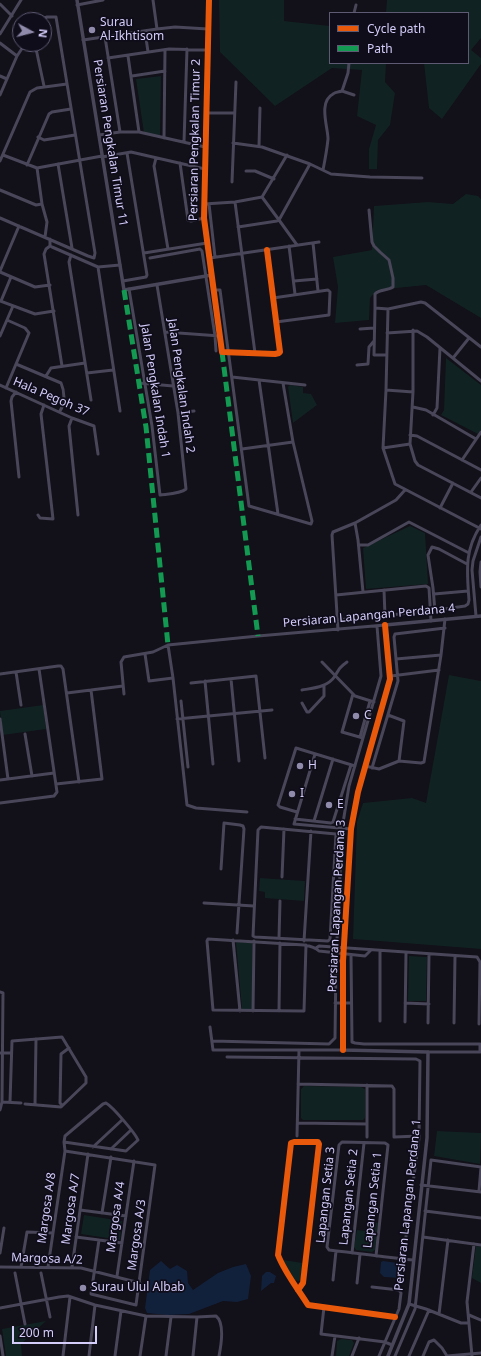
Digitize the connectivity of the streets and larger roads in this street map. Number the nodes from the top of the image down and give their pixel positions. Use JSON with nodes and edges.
{"nodes":[{"id":1,"x":21,"y":0,"type":"edge"},
{"id":2,"x":98,"y":0,"type":"edge"},
{"id":3,"x":103,"y":0,"type":"edge"},
{"id":4,"x":153,"y":0,"type":"edge"},
{"id":5,"x":209,"y":0,"type":"edge"},
{"id":6,"x":77,"y":2,"type":"edge"},
{"id":7,"x":0,"y":4,"type":"edge"},
{"id":8,"x":356,"y":5,"type":"dead end"},
{"id":9,"x":14,"y":12,"type":"edge"},
{"id":10,"x":354,"y":12,"type":"edge"},
{"id":11,"x":12,"y":16,"type":"joint"},
{"id":12,"x":52,"y":17,"type":"edge"},
{"id":13,"x":158,"y":29,"type":"junction"},
{"id":14,"x":208,"y":29,"type":"junction"},
{"id":15,"x":145,"y":31,"type":"junction"},
{"id":16,"x":0,"y":34,"type":"edge"},
{"id":17,"x":105,"y":37,"type":"junction"},
{"id":18,"x":83,"y":40,"type":"junction"},
{"id":19,"x":0,"y":43,"type":"edge"},
{"id":20,"x":187,"y":49,"type":"junction"},
{"id":21,"x":165,"y":50,"type":"junction"},
{"id":22,"x":207,"y":50,"type":"junction"},
{"id":23,"x":20,"y":52,"type":"edge"},
{"id":24,"x":37,"y":52,"type":"edge"},
{"id":25,"x":148,"y":52,"type":"junction"},
{"id":26,"x":18,"y":56,"type":"junction"},
{"id":27,"x":128,"y":56,"type":"junction"},
{"id":28,"x":108,"y":58,"type":"junction"},
{"id":29,"x":349,"y":64,"type":"edge"},
{"id":30,"x":165,"y":71,"type":"junction"},
{"id":31,"x":0,"y":76,"type":"edge"},
{"id":32,"x":132,"y":76,"type":"junction"},
{"id":33,"x":7,"y":79,"type":"junction"},
{"id":34,"x":236,"y":82,"type":"dead end"},
{"id":35,"x":67,"y":84,"type":"junction"},
{"id":36,"x":44,"y":86,"type":"junction"},
{"id":37,"x":342,"y":91,"type":"junction"},
{"id":38,"x":354,"y":95,"type":"dead end"},
{"id":39,"x":0,"y":96,"type":"edge"},
{"id":40,"x":260,"y":108,"type":"dead end"},
{"id":41,"x":71,"y":109,"type":"junction"},
{"id":42,"x":206,"y":112,"type":"junction"},
{"id":43,"x":234,"y":113,"type":"junction"},
{"id":44,"x":120,"y":132,"type":"junction"},
{"id":45,"x":139,"y":132,"type":"junction"},
{"id":46,"x":75,"y":135,"type":"junction"},
{"id":47,"x":98,"y":135,"type":"junction"},
{"id":48,"x":38,"y":137,"type":"junction"},
{"id":49,"x":164,"y":138,"type":"junction"},
{"id":50,"x":184,"y":142,"type":"junction"},
{"id":51,"x":233,"y":143,"type":"junction"},
{"id":52,"x":259,"y":146,"type":"junction"},
{"id":53,"x":205,"y":147,"type":"junction"},
{"id":54,"x":127,"y":153,"type":"junction"},
{"id":55,"x":3,"y":155,"type":"junction"},
{"id":56,"x":287,"y":155,"type":"junction"},
{"id":57,"x":102,"y":157,"type":"junction"},
{"id":58,"x":156,"y":158,"type":"junction"},
{"id":59,"x":79,"y":160,"type":"junction"},
{"id":60,"x":0,"y":161,"type":"edge"},
{"id":61,"x":180,"y":163,"type":"junction"},
{"id":62,"x":58,"y":164,"type":"junction"},
{"id":63,"x":310,"y":164,"type":"junction"},
{"id":64,"x":27,"y":165,"type":"junction"},
{"id":65,"x":37,"y":168,"type":"junction"},
{"id":66,"x":205,"y":169,"type":"junction"},
{"id":67,"x":246,"y":170,"type":"dead end"},
{"id":68,"x":322,"y":170,"type":"junction"},
{"id":69,"x":422,"y":178,"type":"dead end"},
{"id":70,"x":274,"y":179,"type":"junction"},
{"id":71,"x":232,"y":182,"type":"dead end"},
{"id":72,"x":0,"y":190,"type":"edge"},
{"id":73,"x":262,"y":197,"type":"junction"},
{"id":74,"x":235,"y":202,"type":"junction"},
{"id":75,"x":42,"y":204,"type":"junction"},
{"id":76,"x":204,"y":204,"type":"junction"},
{"id":77,"x":209,"y":204,"type":"junction"},
{"id":78,"x":369,"y":210,"type":"dead end"},
{"id":79,"x":0,"y":218,"type":"edge"},
{"id":80,"x":204,"y":218,"type":"junction"},
{"id":81,"x":279,"y":220,"type":"junction"},
{"id":82,"x":19,"y":226,"type":"junction"},
{"id":83,"x":238,"y":227,"type":"junction"},
{"id":84,"x":45,"y":237,"type":"junction"},
{"id":85,"x":50,"y":240,"type":"junction"},
{"id":86,"x":319,"y":242,"type":"dead end"},
{"id":87,"x":207,"y":243,"type":"junction"},
{"id":88,"x":313,"y":243,"type":"junction"},
{"id":89,"x":298,"y":245,"type":"junction"},
{"id":90,"x":50,"y":246,"type":"junction"},
{"id":91,"x":289,"y":246,"type":"junction"},
{"id":92,"x":72,"y":248,"type":"junction"},
{"id":93,"x":168,"y":249,"type":"junction"},
{"id":94,"x":267,"y":250,"type":"junction"},
{"id":95,"x":154,"y":252,"type":"junction"},
{"id":96,"x":144,"y":253,"type":"junction"},
{"id":97,"x":242,"y":253,"type":"junction"},
{"id":98,"x":71,"y":255,"type":"junction"},
{"id":99,"x":155,"y":257,"type":"junction"},
{"id":100,"x":215,"y":257,"type":"junction"},
{"id":101,"x":150,"y":258,"type":"dead end"},
{"id":102,"x":210,"y":258,"type":"junction"},
{"id":103,"x":120,"y":265,"type":"junction"},
{"id":104,"x":98,"y":267,"type":"junction"},
{"id":105,"x":0,"y":271,"type":"edge"},
{"id":106,"x":212,"y":275,"type":"junction"},
{"id":107,"x":206,"y":276,"type":"junction"},
{"id":108,"x":11,"y":277,"type":"junction"},
{"id":109,"x":317,"y":279,"type":"junction"},
{"id":110,"x":123,"y":281,"type":"junction"},
{"id":111,"x":294,"y":281,"type":"junction"},
{"id":112,"x":50,"y":285,"type":"junction"},
{"id":113,"x":157,"y":285,"type":"junction"},
{"id":114,"x":129,"y":289,"type":"junction"},
{"id":115,"x":214,"y":290,"type":"junction"},
{"id":116,"x":318,"y":291,"type":"junction"},
{"id":117,"x":295,"y":294,"type":"junction"},
{"id":118,"x":273,"y":298,"type":"junction"},
{"id":119,"x":0,"y":301,"type":"edge"},
{"id":120,"x":13,"y":306,"type":"junction"},
{"id":121,"x":374,"y":308,"type":"junction"},
{"id":122,"x":388,"y":308,"type":"junction"},
{"id":123,"x":54,"y":311,"type":"junction"},
{"id":124,"x":7,"y":320,"type":"junction"},
{"id":125,"x":276,"y":322,"type":"junction"},
{"id":126,"x":374,"y":328,"type":"junction"},
{"id":127,"x":360,"y":329,"type":"dead end"},
{"id":128,"x":413,"y":330,"type":"junction"},
{"id":129,"x":165,"y":332,"type":"junction"},
{"id":130,"x":387,"y":333,"type":"junction"},
{"id":131,"x":0,"y":336,"type":"edge"},
{"id":132,"x":215,"y":336,"type":"junction"},
{"id":133,"x":220,"y":336,"type":"junction"},
{"id":134,"x":469,"y":338,"type":"junction"},
{"id":135,"x":374,"y":341,"type":"junction"},
{"id":136,"x":481,"y":347,"type":"edge"},
{"id":137,"x":440,"y":348,"type":"junction"},
{"id":138,"x":216,"y":351,"type":"dead end"},
{"id":139,"x":222,"y":352,"type":"joint"},
{"id":140,"x":229,"y":352,"type":"junction"},
{"id":141,"x":255,"y":353,"type":"junction"},
{"id":142,"x":387,"y":355,"type":"junction"},
{"id":143,"x":453,"y":358,"type":"junction"},
{"id":144,"x":85,"y":363,"type":"junction"},
{"id":145,"x":16,"y":364,"type":"junction"},
{"id":146,"x":357,"y":365,"type":"dead end"},
{"id":147,"x":62,"y":366,"type":"junction"},
{"id":148,"x":113,"y":370,"type":"junction"},
{"id":149,"x":87,"y":373,"type":"junction"},
{"id":150,"x":46,"y":376,"type":"junction"},
{"id":151,"x":232,"y":377,"type":"junction"},
{"id":152,"x":259,"y":380,"type":"junction"},
{"id":153,"x":481,"y":381,"type":"edge"},
{"id":154,"x":138,"y":383,"type":"dead end"},
{"id":155,"x":283,"y":383,"type":"junction"},
{"id":156,"x":146,"y":384,"type":"junction"},
{"id":157,"x":0,"y":385,"type":"edge"},
{"id":158,"x":304,"y":385,"type":"dead end"},
{"id":159,"x":174,"y":386,"type":"junction"},
{"id":160,"x":6,"y":388,"type":"junction"},
{"id":161,"x":386,"y":390,"type":"junction"},
{"id":162,"x":16,"y":392,"type":"junction"},
{"id":163,"x":413,"y":392,"type":"junction"},
{"id":164,"x":91,"y":400,"type":"dead end"},
{"id":165,"x":44,"y":405,"type":"junction"},
{"id":166,"x":413,"y":407,"type":"junction"},
{"id":167,"x":60,"y":411,"type":"junction"},
{"id":168,"x":120,"y":411,"type":"dead end"},
{"id":169,"x":194,"y":411,"type":"dead end"},
{"id":170,"x":178,"y":413,"type":"junction"},
{"id":171,"x":432,"y":415,"type":"junction"},
{"id":172,"x":72,"y":418,"type":"junction"},
{"id":173,"x":481,"y":432,"type":"edge"},
{"id":174,"x":410,"y":435,"type":"junction"},
{"id":175,"x":476,"y":439,"type":"junction"},
{"id":176,"x":292,"y":442,"type":"junction"},
{"id":177,"x":410,"y":444,"type":"junction"},
{"id":178,"x":268,"y":446,"type":"junction"},
{"id":179,"x":383,"y":448,"type":"junction"},
{"id":180,"x":242,"y":449,"type":"junction"},
{"id":181,"x":98,"y":454,"type":"dead end"},
{"id":182,"x":462,"y":460,"type":"junction"},
{"id":183,"x":481,"y":470,"type":"edge"},
{"id":184,"x":19,"y":477,"type":"dead end"},
{"id":185,"x":481,"y":478,"type":"edge"},
{"id":186,"x":453,"y":483,"type":"junction"},
{"id":187,"x":405,"y":490,"type":"junction"},
{"id":188,"x":185,"y":491,"type":"joint"},
{"id":189,"x":471,"y":492,"type":"junction"},
{"id":190,"x":481,"y":498,"type":"edge"},
{"id":191,"x":440,"y":508,"type":"junction"},
{"id":192,"x":278,"y":514,"type":"junction"},
{"id":193,"x":38,"y":515,"type":"dead end"},
{"id":194,"x":78,"y":515,"type":"dead end"},
{"id":195,"x":355,"y":523,"type":"junction"},
{"id":196,"x":481,"y":525,"type":"edge"},
{"id":197,"x":480,"y":529,"type":"edge"},
{"id":198,"x":481,"y":537,"type":"edge"},
{"id":199,"x":359,"y":545,"type":"junction"},
{"id":200,"x":469,"y":553,"type":"junction"},
{"id":201,"x":481,"y":562,"type":"edge"},
{"id":202,"x":466,"y":564,"type":"junction"},
{"id":203,"x":481,"y":587,"type":"edge"},
{"id":204,"x":384,"y":590,"type":"junction"},
{"id":205,"x":468,"y":591,"type":"junction"},
{"id":206,"x":362,"y":592,"type":"junction"},
{"id":207,"x":434,"y":594,"type":"junction"},
{"id":208,"x":336,"y":595,"type":"junction"},
{"id":209,"x":431,"y":611,"type":"junction"},
{"id":210,"x":435,"y":611,"type":"junction"},
{"id":211,"x":385,"y":616,"type":"junction"},
{"id":212,"x":476,"y":616,"type":"junction"},
{"id":213,"x":481,"y":616,"type":"edge"},
{"id":214,"x":445,"y":619,"type":"junction"},
{"id":215,"x":337,"y":620,"type":"junction"},
{"id":216,"x":431,"y":621,"type":"junction"},
{"id":217,"x":385,"y":625,"type":"junction"},
{"id":218,"x":377,"y":626,"type":"junction"},
{"id":219,"x":445,"y":628,"type":"junction"},
{"id":220,"x":338,"y":630,"type":"junction"},
{"id":221,"x":168,"y":646,"type":"junction"},
{"id":222,"x":145,"y":654,"type":"junction"},
{"id":223,"x":441,"y":655,"type":"junction"},
{"id":224,"x":396,"y":659,"type":"junction"},
{"id":225,"x":322,"y":662,"type":"dead end"},
{"id":226,"x":347,"y":662,"type":"dead end"},
{"id":227,"x":39,"y":669,"type":"junction"},
{"id":228,"x":439,"y":670,"type":"junction"},
{"id":229,"x":16,"y":672,"type":"junction"},
{"id":230,"x":0,"y":674,"type":"edge"},
{"id":231,"x":398,"y":675,"type":"junction"},
{"id":232,"x":391,"y":676,"type":"junction"},
{"id":233,"x":334,"y":677,"type":"junction"},
{"id":234,"x":173,"y":678,"type":"junction"},
{"id":235,"x":231,"y":679,"type":"junction"},
{"id":236,"x":205,"y":681,"type":"junction"},
{"id":237,"x":191,"y":683,"type":"dead end"},
{"id":238,"x":123,"y":686,"type":"junction"},
{"id":239,"x":324,"y":686,"type":"junction"},
{"id":240,"x":91,"y":690,"type":"junction"},
{"id":241,"x":302,"y":690,"type":"dead end"},
{"id":242,"x":67,"y":693,"type":"junction"},
{"id":243,"x":124,"y":694,"type":"dead end"},
{"id":244,"x":353,"y":694,"type":"junction"},
{"id":245,"x":181,"y":701,"type":"dead end"},
{"id":246,"x":372,"y":702,"type":"junction"},
{"id":247,"x":302,"y":703,"type":"dead end"},
{"id":248,"x":21,"y":705,"type":"dead end"},
{"id":249,"x":272,"y":710,"type":"dead end"},
{"id":250,"x":260,"y":711,"type":"junction"},
{"id":251,"x":234,"y":714,"type":"junction"},
{"id":252,"x":388,"y":715,"type":"junction"},
{"id":253,"x":208,"y":716,"type":"junction"},
{"id":254,"x":0,"y":719,"type":"edge"},
{"id":255,"x":177,"y":719,"type":"junction"},
{"id":256,"x":183,"y":719,"type":"junction"},
{"id":257,"x":25,"y":734,"type":"dead end"},
{"id":258,"x":361,"y":738,"type":"junction"},
{"id":259,"x":314,"y":754,"type":"junction"},
{"id":260,"x":265,"y":758,"type":"dead end"},
{"id":261,"x":333,"y":759,"type":"junction"},
{"id":262,"x":239,"y":761,"type":"dead end"},
{"id":263,"x":399,"y":761,"type":"junction"},
{"id":264,"x":214,"y":764,"type":"dead end"},
{"id":265,"x":351,"y":765,"type":"junction"},
{"id":266,"x":355,"y":766,"type":"junction"},
{"id":267,"x":365,"y":766,"type":"junction"},
{"id":268,"x":188,"y":767,"type":"dead end"},
{"id":269,"x":372,"y":768,"type":"junction"},
{"id":270,"x":54,"y":773,"type":"junction"},
{"id":271,"x":32,"y":776,"type":"junction"},
{"id":272,"x":8,"y":779,"type":"junction"},
{"id":273,"x":0,"y":780,"type":"edge"},
{"id":274,"x":79,"y":782,"type":"junction"},
{"id":275,"x":56,"y":784,"type":"junction"},
{"id":276,"x":0,"y":804,"type":"edge"},
{"id":277,"x":247,"y":812,"type":"dead end"},
{"id":278,"x":297,"y":812,"type":"junction"},
{"id":279,"x":295,"y":819,"type":"junction"},
{"id":280,"x":314,"y":821,"type":"junction"},
{"id":281,"x":284,"y":829,"type":"junction"},
{"id":282,"x":342,"y":829,"type":"junction"},
{"id":283,"x":352,"y":829,"type":"junction"},
{"id":284,"x":311,"y":831,"type":"junction"},
{"id":285,"x":221,"y":868,"type":"dead end"},
{"id":286,"x":282,"y":877,"type":"dead end"},
{"id":287,"x":280,"y":902,"type":"dead end"},
{"id":288,"x":204,"y":903,"type":"dead end"},
{"id":289,"x":238,"y":906,"type":"junction"},
{"id":290,"x":254,"y":906,"type":"junction"},
{"id":291,"x":236,"y":933,"type":"dead end"},
{"id":292,"x":279,"y":938,"type":"junction"},
{"id":293,"x":234,"y":940,"type":"junction"},
{"id":294,"x":304,"y":940,"type":"junction"},
{"id":295,"x":254,"y":941,"type":"junction"},
{"id":296,"x":280,"y":943,"type":"junction"},
{"id":297,"x":305,"y":945,"type":"junction"},
{"id":298,"x":316,"y":948,"type":"junction"},
{"id":299,"x":336,"y":948,"type":"junction"},
{"id":300,"x":344,"y":949,"type":"junction"},
{"id":301,"x":372,"y":950,"type":"junction"},
{"id":302,"x":380,"y":951,"type":"junction"},
{"id":303,"x":406,"y":953,"type":"junction"},
{"id":304,"x":336,"y":954,"type":"junction"},
{"id":305,"x":344,"y":954,"type":"junction"},
{"id":306,"x":429,"y":954,"type":"junction"},
{"id":307,"x":351,"y":955,"type":"junction"},
{"id":308,"x":455,"y":956,"type":"junction"},
{"id":309,"x":336,"y":961,"type":"junction"},
{"id":310,"x":343,"y":961,"type":"junction"},
{"id":311,"x":1,"y":992,"type":"edge"},
{"id":312,"x":351,"y":1002,"type":"junction"},
{"id":313,"x":335,"y":1003,"type":"junction"},
{"id":314,"x":343,"y":1003,"type":"junction"},
{"id":315,"x":405,"y":1003,"type":"junction"},
{"id":316,"x":429,"y":1004,"type":"junction"},
{"id":317,"x":240,"y":1011,"type":"junction"},
{"id":318,"x":253,"y":1011,"type":"junction"},
{"id":319,"x":279,"y":1012,"type":"junction"},
{"id":320,"x":380,"y":1021,"type":"dead end"},
{"id":321,"x":405,"y":1022,"type":"dead end"},
{"id":322,"x":428,"y":1023,"type":"dead end"},
{"id":323,"x":454,"y":1024,"type":"dead end"},
{"id":324,"x":479,"y":1024,"type":"dead end"},
{"id":325,"x":210,"y":1027,"type":"dead end"},
{"id":326,"x":36,"y":1039,"type":"junction"},
{"id":327,"x":212,"y":1041,"type":"junction"},
{"id":328,"x":248,"y":1042,"type":"junction"},
{"id":329,"x":286,"y":1043,"type":"junction"},
{"id":330,"x":69,"y":1048,"type":"junction"},
{"id":331,"x":248,"y":1050,"type":"junction"},
{"id":332,"x":286,"y":1050,"type":"junction"},
{"id":333,"x":299,"y":1050,"type":"junction"},
{"id":334,"x":343,"y":1050,"type":"junction"},
{"id":335,"x":428,"y":1052,"type":"junction"},
{"id":336,"x":481,"y":1052,"type":"edge"},
{"id":337,"x":1,"y":1053,"type":"edge"},
{"id":338,"x":11,"y":1053,"type":"junction"},
{"id":339,"x":227,"y":1057,"type":"dead end"},
{"id":340,"x":299,"y":1058,"type":"junction"},
{"id":341,"x":298,"y":1084,"type":"junction"},
{"id":342,"x":367,"y":1085,"type":"junction"},
{"id":343,"x":10,"y":1102,"type":"junction"},
{"id":344,"x":1,"y":1103,"type":"edge"},
{"id":345,"x":35,"y":1105,"type":"junction"},
{"id":346,"x":62,"y":1105,"type":"junction"},
{"id":347,"x":0,"y":1110,"type":"edge"},
{"id":348,"x":122,"y":1120,"type":"junction"},
{"id":349,"x":298,"y":1123,"type":"junction"},
{"id":350,"x":367,"y":1124,"type":"junction"},
{"id":351,"x":131,"y":1130,"type":"junction"},
{"id":352,"x":297,"y":1136,"type":"dead end"},
{"id":353,"x":367,"y":1137,"type":"dead end"},
{"id":354,"x":419,"y":1137,"type":"junction"},
{"id":355,"x":427,"y":1138,"type":"junction"},
{"id":356,"x":64,"y":1142,"type":"junction"},
{"id":357,"x":364,"y":1143,"type":"junction"},
{"id":358,"x":93,"y":1146,"type":"junction"},
{"id":359,"x":110,"y":1149,"type":"junction"},
{"id":360,"x":65,"y":1151,"type":"junction"},
{"id":361,"x":88,"y":1154,"type":"junction"},
{"id":362,"x":111,"y":1157,"type":"junction"},
{"id":363,"x":134,"y":1161,"type":"junction"},
{"id":364,"x":421,"y":1185,"type":"junction"},
{"id":365,"x":429,"y":1185,"type":"junction"},
{"id":366,"x":480,"y":1192,"type":"edge"},
{"id":367,"x":80,"y":1210,"type":"junction"},
{"id":368,"x":425,"y":1211,"type":"junction"},
{"id":369,"x":102,"y":1213,"type":"junction"},
{"id":370,"x":126,"y":1216,"type":"junction"},
{"id":371,"x":481,"y":1218,"type":"edge"},
{"id":372,"x":4,"y":1228,"type":"dead end"},
{"id":373,"x":53,"y":1233,"type":"junction"},
{"id":374,"x":76,"y":1237,"type":"junction"},
{"id":375,"x":423,"y":1237,"type":"junction"},
{"id":376,"x":99,"y":1240,"type":"junction"},
{"id":377,"x":448,"y":1240,"type":"junction"},
{"id":378,"x":122,"y":1243,"type":"junction"},
{"id":379,"x":474,"y":1244,"type":"junction"},
{"id":380,"x":481,"y":1245,"type":"edge"},
{"id":381,"x":336,"y":1251,"type":"junction"},
{"id":382,"x":0,"y":1253,"type":"edge"},
{"id":383,"x":352,"y":1253,"type":"junction"},
{"id":384,"x":360,"y":1254,"type":"junction"},
{"id":385,"x":376,"y":1256,"type":"junction"},
{"id":386,"x":403,"y":1259,"type":"junction"},
{"id":387,"x":413,"y":1260,"type":"junction"},
{"id":388,"x":0,"y":1267,"type":"edge"},
{"id":389,"x":22,"y":1267,"type":"junction"},
{"id":390,"x":48,"y":1267,"type":"junction"},
{"id":391,"x":72,"y":1267,"type":"junction"},
{"id":392,"x":94,"y":1270,"type":"junction"},
{"id":393,"x":15,"y":1273,"type":"dead end"},
{"id":394,"x":41,"y":1273,"type":"dead end"},
{"id":395,"x":116,"y":1276,"type":"junction"},
{"id":396,"x":333,"y":1280,"type":"dead end"},
{"id":397,"x":140,"y":1283,"type":"junction"},
{"id":398,"x":357,"y":1283,"type":"dead end"},
{"id":399,"x":372,"y":1288,"type":"dead end"},
{"id":400,"x":298,"y":1290,"type":"junction"},
{"id":401,"x":69,"y":1296,"type":"junction"},
{"id":402,"x":46,"y":1299,"type":"junction"},
{"id":403,"x":21,"y":1304,"type":"junction"},
{"id":404,"x":408,"y":1304,"type":"junction"},
{"id":405,"x":95,"y":1305,"type":"junction"},
{"id":406,"x":415,"y":1306,"type":"junction"},
{"id":407,"x":324,"y":1307,"type":"junction"},
{"id":408,"x":0,"y":1308,"type":"edge"},
{"id":409,"x":429,"y":1310,"type":"junction"},
{"id":410,"x":121,"y":1311,"type":"junction"},
{"id":411,"x":439,"y":1314,"type":"junction"},
{"id":412,"x":469,"y":1315,"type":"junction"},
{"id":413,"x":146,"y":1316,"type":"junction"},
{"id":414,"x":50,"y":1317,"type":"dead end"},
{"id":415,"x":171,"y":1317,"type":"junction"},
{"id":416,"x":197,"y":1317,"type":"junction"},
{"id":417,"x":395,"y":1317,"type":"junction"},
{"id":418,"x":481,"y":1320,"type":"edge"},
{"id":419,"x":469,"y":1323,"type":"junction"},
{"id":420,"x":25,"y":1324,"type":"dead end"},
{"id":421,"x":0,"y":1336,"type":"edge"},
{"id":422,"x":335,"y":1336,"type":"junction"},
{"id":423,"x":358,"y":1338,"type":"junction"},
{"id":424,"x":385,"y":1342,"type":"junction"},
{"id":425,"x":392,"y":1346,"type":"junction"},
{"id":426,"x":481,"y":1353,"type":"edge"},
{"id":427,"x":472,"y":1355,"type":"edge"},
{"id":428,"x":3,"y":1356,"type":"edge"},
{"id":429,"x":63,"y":1356,"type":"edge"},
{"id":430,"x":89,"y":1356,"type":"edge"},
{"id":431,"x":115,"y":1356,"type":"edge"},
{"id":432,"x":140,"y":1356,"type":"edge"},
{"id":433,"x":166,"y":1356,"type":"edge"},
{"id":434,"x":193,"y":1356,"type":"edge"},
{"id":435,"x":219,"y":1356,"type":"edge"},
{"id":436,"x":332,"y":1356,"type":"edge"},
{"id":437,"x":352,"y":1356,"type":"edge"},
{"id":438,"x":379,"y":1356,"type":"edge"},
{"id":439,"x":388,"y":1356,"type":"edge"},
{"id":440,"x":395,"y":1356,"type":"edge"},
{"id":441,"x":409,"y":1356,"type":"edge"},
{"id":442,"x":423,"y":1356,"type":"edge"},
{"id":443,"x":447,"y":1356,"type":"edge"}],
"edges":[{"from":1,"to":9,"type":"street"},
{"from":2,"to":3,"type":"street"},
{"from":2,"to":6,"type":"street"},
{"from":4,"to":13,"type":"street"},
{"from":5,"to":14,"type":"street","name":"Persiaran Pengkalan Timur 2"},
{"from":6,"to":18,"type":"street","name":"Persiaran Pengkalan Timur 11"},
{"from":7,"to":11,"type":"street"},
{"from":8,"to":10,"type":"street"},
{"from":11,"to":16,"type":"street"},
{"from":12,"to":35,"type":"street"},
{"from":13,"to":14,"type":"street"},
{"from":13,"to":15,"type":"street"},
{"from":14,"to":22,"type":"street","name":"Persiaran Pengkalan Timur 2"},
{"from":15,"to":17,"type":"street"},
{"from":15,"to":25,"type":"street"},
{"from":17,"to":18,"type":"street"},
{"from":17,"to":28,"type":"street"},
{"from":18,"to":47,"type":"street","name":"Persiaran Pengkalan Timur 11"},
{"from":19,"to":26,"type":"street"},
{"from":20,"to":21,"type":"street"},
{"from":20,"to":22,"type":"street"},
{"from":20,"to":50,"type":"street"},
{"from":21,"to":25,"type":"street"},
{"from":21,"to":30,"type":"street"},
{"from":22,"to":42,"type":"street","name":"Persiaran Pengkalan Timur 2"},
{"from":23,"to":26,"type":"street"},
{"from":24,"to":36,"type":"street"},
{"from":25,"to":27,"type":"street"},
{"from":26,"to":33,"type":"street"},
{"from":27,"to":28,"type":"street"},
{"from":27,"to":32,"type":"street"},
{"from":28,"to":44,"type":"street"},
{"from":29,"to":37,"type":"street"},
{"from":30,"to":32,"type":"street"},
{"from":30,"to":49,"type":"street"},
{"from":31,"to":33,"type":"street"},
{"from":32,"to":45,"type":"street"},
{"from":33,"to":39,"type":"street"},
{"from":34,"to":43,"type":"street"},
{"from":35,"to":36,"type":"street"},
{"from":35,"to":41,"type":"street"},
{"from":36,"to":55,"type":"street"},
{"from":37,"to":38,"type":"street"},
{"from":37,"to":68,"type":"street"},
{"from":40,"to":52,"type":"street"},
{"from":41,"to":46,"type":"street"},
{"from":41,"to":48,"type":"street"},
{"from":42,"to":43,"type":"street"},
{"from":42,"to":53,"type":"street","name":"Persiaran Pengkalan Timur 2"},
{"from":43,"to":51,"type":"street"},
{"from":44,"to":45,"type":"street"},
{"from":44,"to":47,"type":"street"},
{"from":45,"to":49,"type":"street"},
{"from":46,"to":48,"type":"street"},
{"from":46,"to":59,"type":"street"},
{"from":47,"to":57,"type":"street","name":"Persiaran Pengkalan Timur 11"},
{"from":48,"to":64,"type":"street"},
{"from":49,"to":50,"type":"street"},
{"from":50,"to":53,"type":"street"},
{"from":51,"to":52,"type":"street"},
{"from":51,"to":71,"type":"street"},
{"from":52,"to":56,"type":"street"},
{"from":53,"to":66,"type":"street","name":"Persiaran Pengkalan Timur 2"},
{"from":54,"to":57,"type":"street"},
{"from":54,"to":58,"type":"street"},
{"from":54,"to":96,"type":"street"},
{"from":55,"to":60,"type":"street"},
{"from":55,"to":64,"type":"street"},
{"from":56,"to":63,"type":"street"},
{"from":56,"to":70,"type":"street"},
{"from":57,"to":59,"type":"street"},
{"from":57,"to":103,"type":"street","name":"Persiaran Pengkalan Timur 11"},
{"from":58,"to":61,"type":"street"},
{"from":58,"to":93,"type":"street"},
{"from":59,"to":62,"type":"street"},
{"from":59,"to":92,"type":"street"},
{"from":61,"to":66,"type":"street"},
{"from":61,"to":80,"type":"street"},
{"from":62,"to":65,"type":"street"},
{"from":62,"to":92,"type":"street"},
{"from":63,"to":68,"type":"street"},
{"from":63,"to":81,"type":"street"},
{"from":64,"to":65,"type":"street"},
{"from":65,"to":75,"type":"street"},
{"from":66,"to":76,"type":"street","name":"Persiaran Pengkalan Timur 2"},
{"from":67,"to":70,"type":"street"},
{"from":68,"to":69,"type":"street"},
{"from":70,"to":73,"type":"street"},
{"from":72,"to":75,"type":"street"},
{"from":73,"to":74,"type":"street"},
{"from":73,"to":81,"type":"street"},
{"from":74,"to":77,"type":"street"},
{"from":74,"to":83,"type":"street"},
{"from":75,"to":84,"type":"street"},
{"from":76,"to":77,"type":"street"},
{"from":76,"to":80,"type":"street","name":"Persiaran Pengkalan Timur 2"},
{"from":77,"to":100,"type":"street"},
{"from":78,"to":121,"type":"street"},
{"from":79,"to":82,"type":"street"},
{"from":80,"to":87,"type":"street","name":"Persiaran Pengkalan Timur 2"},
{"from":81,"to":83,"type":"street"},
{"from":81,"to":89,"type":"street"},
{"from":82,"to":84,"type":"street"},
{"from":82,"to":105,"type":"street"},
{"from":83,"to":97,"type":"street"},
{"from":84,"to":85,"type":"street"},
{"from":85,"to":90,"type":"street"},
{"from":85,"to":92,"type":"street"},
{"from":86,"to":88,"type":"street"},
{"from":87,"to":93,"type":"street"},
{"from":87,"to":102,"type":"street","name":"Persiaran Pengkalan Timur 2"},
{"from":88,"to":89,"type":"street"},
{"from":88,"to":109,"type":"street"},
{"from":89,"to":91,"type":"street"},
{"from":90,"to":98,"type":"street"},
{"from":90,"to":112,"type":"street"},
{"from":91,"to":94,"type":"street"},
{"from":91,"to":111,"type":"street"},
{"from":93,"to":95,"type":"street"},
{"from":94,"to":97,"type":"street"},
{"from":94,"to":118,"type":"street"},
{"from":95,"to":96,"type":"street"},
{"from":95,"to":99,"type":"street"},
{"from":96,"to":110,"type":"street"},
{"from":97,"to":100,"type":"street"},
{"from":97,"to":141,"type":"street"},
{"from":98,"to":104,"type":"street"},
{"from":98,"to":144,"type":"street"},
{"from":99,"to":101,"type":"street"},
{"from":99,"to":107,"type":"street"},
{"from":100,"to":102,"type":"street"},
{"from":102,"to":106,"type":"street","name":"Persiaran Pengkalan Timur 2"},
{"from":103,"to":104,"type":"street"},
{"from":103,"to":110,"type":"street","name":"Persiaran Pengkalan Timur 11"},
{"from":104,"to":148,"type":"street"},
{"from":105,"to":108,"type":"street"},
{"from":106,"to":107,"type":"street"},
{"from":106,"to":115,"type":"street","name":"Persiaran Pengkalan Timur 2"},
{"from":107,"to":113,"type":"street"},
{"from":107,"to":132,"type":"street"},
{"from":108,"to":112,"type":"street"},
{"from":108,"to":119,"type":"street"},
{"from":109,"to":111,"type":"street"},
{"from":109,"to":116,"type":"street"},
{"from":110,"to":114,"type":"street","name":"Persiaran Pengkalan Timur 11"},
{"from":111,"to":117,"type":"street"},
{"from":112,"to":123,"type":"street"},
{"from":113,"to":114,"type":"street"},
{"from":113,"to":129,"type":"street","name":"Jalan Pengkalan Indah 2"},
{"from":114,"to":156,"type":"street","name":"Jalan Pengkalan Indah 1"},
{"from":115,"to":133,"type":"street","name":"Persiaran Pengkalan Timur 2"},
{"from":115,"to":140,"type":"street"},
{"from":116,"to":117,"type":"street"},
{"from":116,"to":125,"type":"street"},
{"from":117,"to":118,"type":"street"},
{"from":118,"to":125,"type":"street"},
{"from":119,"to":120,"type":"street"},
{"from":120,"to":123,"type":"street"},
{"from":120,"to":124,"type":"street"},
{"from":121,"to":122,"type":"street"},
{"from":121,"to":126,"type":"street"},
{"from":122,"to":130,"type":"street"},
{"from":122,"to":134,"type":"street"},
{"from":123,"to":147,"type":"street"},
{"from":124,"to":131,"type":"street"},
{"from":124,"to":145,"type":"street"},
{"from":125,"to":141,"type":"street"},
{"from":126,"to":127,"type":"street"},
{"from":126,"to":135,"type":"street"},
{"from":128,"to":130,"type":"street"},
{"from":128,"to":137,"type":"street"},
{"from":128,"to":163,"type":"street"},
{"from":129,"to":132,"type":"street"},
{"from":129,"to":159,"type":"street","name":"Jalan Pengkalan Indah 2"},
{"from":130,"to":142,"type":"street"},
{"from":132,"to":133,"type":"street"},
{"from":132,"to":138,"type":"street"},
{"from":133,"to":139,"type":"street","name":"Persiaran Pengkalan Timur 2"},
{"from":134,"to":136,"type":"street"},
{"from":134,"to":143,"type":"street"},
{"from":135,"to":142,"type":"street"},
{"from":135,"to":146,"type":"street"},
{"from":137,"to":143,"type":"street"},
{"from":137,"to":171,"type":"street"},
{"from":139,"to":140,"type":"street"},
{"from":140,"to":141,"type":"street"},
{"from":140,"to":151,"type":"street"},
{"from":142,"to":161,"type":"street"},
{"from":143,"to":153,"type":"street"},
{"from":144,"to":147,"type":"street"},
{"from":144,"to":149,"type":"street"},
{"from":145,"to":150,"type":"street"},
{"from":145,"to":160,"type":"street"},
{"from":147,"to":150,"type":"street"},
{"from":148,"to":149,"type":"street"},
{"from":148,"to":168,"type":"street"},
{"from":149,"to":164,"type":"street"},
{"from":150,"to":167,"type":"street"},
{"from":151,"to":152,"type":"street"},
{"from":151,"to":180,"type":"street"},
{"from":152,"to":155,"type":"street"},
{"from":152,"to":178,"type":"street"},
{"from":154,"to":156,"type":"street"},
{"from":155,"to":158,"type":"street"},
{"from":155,"to":176,"type":"street"},
{"from":156,"to":159,"type":"street"},
{"from":156,"to":188,"type":"street","name":"Jalan Pengkalan Indah 1"},
{"from":157,"to":160,"type":"street","name":"Hala Pegoh 37"},
{"from":159,"to":170,"type":"street","name":"Jalan Pengkalan Indah 2"},
{"from":160,"to":162,"type":"street","name":"Hala Pegoh 37"},
{"from":161,"to":163,"type":"street"},
{"from":161,"to":179,"type":"street"},
{"from":162,"to":165,"type":"street","name":"Hala Pegoh 37"},
{"from":162,"to":184,"type":"street"},
{"from":163,"to":166,"type":"street"},
{"from":165,"to":167,"type":"street","name":"Hala Pegoh 37"},
{"from":165,"to":193,"type":"street"},
{"from":166,"to":171,"type":"street"},
{"from":166,"to":174,"type":"street"},
{"from":167,"to":172,"type":"street","name":"Hala Pegoh 37"},
{"from":169,"to":170,"type":"street"},
{"from":170,"to":188,"type":"street","name":"Jalan Pengkalan Indah 2"},
{"from":171,"to":175,"type":"street"},
{"from":172,"to":181,"type":"street","name":"Hala Pegoh 37"},
{"from":172,"to":194,"type":"street"},
{"from":173,"to":175,"type":"street"},
{"from":174,"to":177,"type":"street"},
{"from":174,"to":182,"type":"street"},
{"from":175,"to":182,"type":"street"},
{"from":176,"to":178,"type":"street"},
{"from":176,"to":192,"type":"street"},
{"from":177,"to":179,"type":"street"},
{"from":177,"to":186,"type":"street"},
{"from":178,"to":180,"type":"street"},
{"from":178,"to":192,"type":"street"},
{"from":179,"to":187,"type":"street"},
{"from":180,"to":192,"type":"street"},
{"from":182,"to":183,"type":"street"},
{"from":185,"to":189,"type":"street"},
{"from":186,"to":189,"type":"street"},
{"from":186,"to":191,"type":"street"},
{"from":187,"to":191,"type":"street"},
{"from":187,"to":195,"type":"street"},
{"from":189,"to":190,"type":"street"},
{"from":191,"to":197,"type":"street"},
{"from":195,"to":199,"type":"street"},
{"from":195,"to":208,"type":"street"},
{"from":196,"to":197,"type":"street"},
{"from":197,"to":200,"type":"street"},
{"from":198,"to":212,"type":"street"},
{"from":199,"to":200,"type":"street"},
{"from":199,"to":206,"type":"street"},
{"from":200,"to":202,"type":"street"},
{"from":201,"to":203,"type":"street"},
{"from":202,"to":205,"type":"street"},
{"from":202,"to":207,"type":"street"},
{"from":204,"to":206,"type":"street"},
{"from":204,"to":209,"type":"street"},
{"from":204,"to":211,"type":"street"},
{"from":205,"to":207,"type":"street"},
{"from":205,"to":210,"type":"street"},
{"from":206,"to":208,"type":"street"},
{"from":207,"to":210,"type":"street"},
{"from":208,"to":215,"type":"street"},
{"from":209,"to":210,"type":"street"},
{"from":209,"to":211,"type":"street"},
{"from":209,"to":216,"type":"street"},
{"from":211,"to":215,"type":"street"},
{"from":212,"to":213,"type":"street","name":"Persiaran Lapangan Perdana 4"},
{"from":212,"to":214,"type":"street","name":"Persiaran Lapangan Perdana 4"},
{"from":214,"to":216,"type":"street","name":"Persiaran Lapangan Perdana 4"},
{"from":214,"to":219,"type":"street"},
{"from":215,"to":220,"type":"street"},
{"from":216,"to":217,"type":"street","name":"Persiaran Lapangan Perdana 4"},
{"from":217,"to":218,"type":"street","name":"Persiaran Lapangan Perdana 4"},
{"from":217,"to":232,"type":"street","name":"Persiaran Lapangan Perdana 3"},
{"from":218,"to":220,"type":"street","name":"Persiaran Lapangan Perdana 4"},
{"from":218,"to":246,"type":"street","name":"Persiaran Lapangan Perdana 3"},
{"from":219,"to":223,"type":"street"},
{"from":219,"to":224,"type":"street"},
{"from":220,"to":221,"type":"street","name":"Persiaran Lapangan Perdana 4"},
{"from":221,"to":222,"type":"street","name":"Persiaran Lapangan Perdana 4"},
{"from":221,"to":234,"type":"street"},
{"from":222,"to":234,"type":"street"},
{"from":222,"to":238,"type":"street","name":"Persiaran Lapangan Perdana 4"},
{"from":223,"to":224,"type":"street"},
{"from":223,"to":228,"type":"street"},
{"from":224,"to":231,"type":"street"},
{"from":225,"to":233,"type":"street"},
{"from":226,"to":233,"type":"street"},
{"from":227,"to":229,"type":"street"},
{"from":227,"to":242,"type":"street"},
{"from":227,"to":270,"type":"street"},
{"from":228,"to":231,"type":"street"},
{"from":228,"to":263,"type":"street"},
{"from":229,"to":230,"type":"street"},
{"from":229,"to":248,"type":"street"},
{"from":231,"to":232,"type":"street"},
{"from":231,"to":252,"type":"street"},
{"from":232,"to":267,"type":"street","name":"Persiaran Lapangan Perdana 3"},
{"from":233,"to":239,"type":"street"},
{"from":233,"to":244,"type":"street"},
{"from":234,"to":255,"type":"street"},
{"from":235,"to":236,"type":"street"},
{"from":235,"to":250,"type":"street"},
{"from":235,"to":251,"type":"street"},
{"from":236,"to":237,"type":"street"},
{"from":236,"to":253,"type":"street"},
{"from":238,"to":240,"type":"street"},
{"from":238,"to":243,"type":"street"},
{"from":239,"to":241,"type":"street"},
{"from":239,"to":247,"type":"street"},
{"from":240,"to":242,"type":"street"},
{"from":240,"to":274,"type":"street"},
{"from":242,"to":274,"type":"street"},
{"from":244,"to":246,"type":"street"},
{"from":244,"to":258,"type":"street"},
{"from":245,"to":256,"type":"street"},
{"from":246,"to":258,"type":"street","name":"Persiaran Lapangan Perdana 3"},
{"from":249,"to":250,"type":"street"},
{"from":250,"to":251,"type":"street"},
{"from":250,"to":260,"type":"street"},
{"from":251,"to":253,"type":"street"},
{"from":251,"to":262,"type":"street"},
{"from":252,"to":263,"type":"street"},
{"from":252,"to":269,"type":"street"},
{"from":253,"to":256,"type":"street"},
{"from":253,"to":264,"type":"street"},
{"from":254,"to":272,"type":"street"},
{"from":255,"to":256,"type":"street"},
{"from":255,"to":277,"type":"street"},
{"from":256,"to":268,"type":"street"},
{"from":257,"to":271,"type":"street"},
{"from":258,"to":266,"type":"street","name":"Persiaran Lapangan Perdana 3"},
{"from":259,"to":261,"type":"street"},
{"from":259,"to":278,"type":"street"},
{"from":259,"to":278,"type":"street"},
{"from":261,"to":265,"type":"street"},
{"from":261,"to":280,"type":"street"},
{"from":263,"to":269,"type":"street"},
{"from":265,"to":266,"type":"street"},
{"from":265,"to":280,"type":"street"},
{"from":266,"to":282,"type":"street","name":"Persiaran Lapangan Perdana 3"},
{"from":267,"to":269,"type":"street"},
{"from":267,"to":283,"type":"street","name":"Persiaran Lapangan Perdana 3"},
{"from":270,"to":271,"type":"street"},
{"from":270,"to":275,"type":"street"},
{"from":271,"to":272,"type":"street"},
{"from":272,"to":273,"type":"street"},
{"from":274,"to":275,"type":"street"},
{"from":275,"to":276,"type":"street"},
{"from":278,"to":279,"type":"street"},
{"from":279,"to":280,"type":"street"},
{"from":279,"to":282,"type":"street"},
{"from":281,"to":284,"type":"street"},
{"from":281,"to":286,"type":"street"},
{"from":281,"to":290,"type":"street"},
{"from":282,"to":283,"type":"street"},
{"from":282,"to":299,"type":"street","name":"Persiaran Lapangan Perdana 3"},
{"from":283,"to":300,"type":"street","name":"Persiaran Lapangan Perdana 3"},
{"from":284,"to":294,"type":"street"},
{"from":284,"to":294,"type":"street"},
{"from":285,"to":289,"type":"street"},
{"from":287,"to":292,"type":"street"},
{"from":288,"to":289,"type":"street"},
{"from":289,"to":290,"type":"street"},
{"from":289,"to":291,"type":"street"},
{"from":290,"to":292,"type":"street"},
{"from":292,"to":294,"type":"street"},
{"from":293,"to":295,"type":"street"},
{"from":293,"to":317,"type":"street"},
{"from":293,"to":317,"type":"street"},
{"from":294,"to":297,"type":"street"},
{"from":295,"to":296,"type":"street"},
{"from":295,"to":318,"type":"street"},
{"from":296,"to":297,"type":"street"},
{"from":296,"to":319,"type":"street"},
{"from":297,"to":298,"type":"street"},
{"from":297,"to":319,"type":"street"},
{"from":298,"to":299,"type":"street"},
{"from":298,"to":304,"type":"street"},
{"from":299,"to":300,"type":"street"},
{"from":299,"to":304,"type":"street","name":"Persiaran Lapangan Perdana 3"},
{"from":300,"to":301,"type":"street"},
{"from":300,"to":305,"type":"street","name":"Persiaran Lapangan Perdana 3"},
{"from":301,"to":302,"type":"street"},
{"from":301,"to":307,"type":"street"},
{"from":302,"to":303,"type":"street"},
{"from":302,"to":320,"type":"street"},
{"from":303,"to":306,"type":"street"},
{"from":303,"to":315,"type":"street"},
{"from":304,"to":305,"type":"street"},
{"from":304,"to":309,"type":"street","name":"Persiaran Lapangan Perdana 3"},
{"from":305,"to":307,"type":"street"},
{"from":305,"to":310,"type":"street","name":"Persiaran Lapangan Perdana 3"},
{"from":306,"to":308,"type":"street"},
{"from":306,"to":316,"type":"street"},
{"from":307,"to":312,"type":"street"},
{"from":308,"to":323,"type":"street"},
{"from":308,"to":324,"type":"street"},
{"from":309,"to":310,"type":"street"},
{"from":309,"to":313,"type":"street","name":"Persiaran Lapangan Perdana 3"},
{"from":310,"to":314,"type":"street","name":"Persiaran Lapangan Perdana 3"},
{"from":311,"to":337,"type":"street"},
{"from":312,"to":314,"type":"street"},
{"from":312,"to":336,"type":"street"},
{"from":313,"to":314,"type":"street"},
{"from":313,"to":329,"type":"street","name":"Persiaran Lapangan Perdana 3"},
{"from":314,"to":334,"type":"street","name":"Persiaran Lapangan Perdana 3"},
{"from":315,"to":316,"type":"street"},
{"from":315,"to":321,"type":"street"},
{"from":316,"to":322,"type":"street"},
{"from":317,"to":318,"type":"street"},
{"from":318,"to":319,"type":"street"},
{"from":325,"to":327,"type":"street"},
{"from":326,"to":330,"type":"street"},
{"from":326,"to":338,"type":"street"},
{"from":326,"to":345,"type":"street"},
{"from":327,"to":328,"type":"street"},
{"from":327,"to":331,"type":"street"},
{"from":328,"to":329,"type":"street"},
{"from":328,"to":331,"type":"street"},
{"from":329,"to":332,"type":"street"},
{"from":330,"to":346,"type":"street"},
{"from":330,"to":346,"type":"street"},
{"from":331,"to":332,"type":"street"},
{"from":332,"to":333,"type":"street"},
{"from":333,"to":334,"type":"street"},
{"from":333,"to":340,"type":"street"},
{"from":334,"to":335,"type":"street"},
{"from":335,"to":336,"type":"street"},
{"from":335,"to":355,"type":"street","name":"Persiaran Lapangan Perdana 1"},
{"from":337,"to":338,"type":"street"},
{"from":337,"to":344,"type":"street"},
{"from":338,"to":343,"type":"street"},
{"from":339,"to":340,"type":"street"},
{"from":340,"to":341,"type":"street"},
{"from":340,"to":354,"type":"street"},
{"from":341,"to":342,"type":"street"},
{"from":341,"to":349,"type":"street"},
{"from":342,"to":350,"type":"street"},
{"from":342,"to":354,"type":"street"},
{"from":343,"to":344,"type":"street"},
{"from":343,"to":345,"type":"street"},
{"from":344,"to":347,"type":"street"},
{"from":345,"to":346,"type":"street"},
{"from":348,"to":351,"type":"street"},
{"from":348,"to":356,"type":"street"},
{"from":348,"to":358,"type":"street"},
{"from":349,"to":350,"type":"street"},
{"from":349,"to":352,"type":"street"},
{"from":350,"to":353,"type":"street"},
{"from":351,"to":359,"type":"street"},
{"from":351,"to":359,"type":"street"},
{"from":354,"to":355,"type":"street"},
{"from":354,"to":386,"type":"street"},
{"from":355,"to":364,"type":"street","name":"Persiaran Lapangan Perdana 1"},
{"from":356,"to":358,"type":"street"},
{"from":356,"to":360,"type":"street","name":"Margosa A/8"},
{"from":357,"to":381,"type":"street","name":"Lapangan Setia 3"},
{"from":357,"to":383,"type":"street","name":"Lapangan Setia 2"},
{"from":357,"to":385,"type":"street","name":"Lapangan Setia 1"},
{"from":358,"to":359,"type":"street"},
{"from":360,"to":361,"type":"street"},
{"from":360,"to":373,"type":"street","name":"Margosa A/8"},
{"from":361,"to":362,"type":"street"},
{"from":361,"to":367,"type":"street","name":"Margosa A/7"},
{"from":362,"to":363,"type":"street"},
{"from":362,"to":369,"type":"street"},
{"from":363,"to":370,"type":"street","name":"Margosa A/4"},
{"from":363,"to":397,"type":"street","name":"Margosa A/3"},
{"from":364,"to":365,"type":"street"},
{"from":364,"to":387,"type":"street","name":"Persiaran Lapangan Perdana 1"},
{"from":365,"to":366,"type":"street"},
{"from":365,"to":366,"type":"street"},
{"from":365,"to":368,"type":"street"},
{"from":367,"to":369,"type":"street"},
{"from":367,"to":374,"type":"street","name":"Margosa A/7"},
{"from":368,"to":371,"type":"street"},
{"from":368,"to":375,"type":"street"},
{"from":369,"to":370,"type":"street"},
{"from":370,"to":378,"type":"street","name":"Margosa A/4"},
{"from":372,"to":382,"type":"street"},
{"from":373,"to":389,"type":"street"},
{"from":373,"to":390,"type":"street","name":"Margosa A/8"},
{"from":374,"to":376,"type":"street"},
{"from":374,"to":391,"type":"street","name":"Margosa A/7"},
{"from":375,"to":377,"type":"street"},
{"from":375,"to":406,"type":"street"},
{"from":376,"to":378,"type":"street"},
{"from":376,"to":392,"type":"street"},
{"from":377,"to":379,"type":"street"},
{"from":377,"to":411,"type":"street"},
{"from":378,"to":395,"type":"street","name":"Margosa A/4"},
{"from":379,"to":380,"type":"street"},
{"from":379,"to":412,"type":"street"},
{"from":381,"to":383,"type":"street"},
{"from":381,"to":396,"type":"street"},
{"from":383,"to":384,"type":"street"},
{"from":384,"to":385,"type":"street"},
{"from":384,"to":398,"type":"street"},
{"from":385,"to":386,"type":"street"},
{"from":386,"to":387,"type":"street"},
{"from":387,"to":404,"type":"street","name":"Persiaran Lapangan Perdana 1"},
{"from":388,"to":389,"type":"street","name":"Margosa A/2"},
{"from":389,"to":390,"type":"street","name":"Margosa A/2"},
{"from":390,"to":391,"type":"street","name":"Margosa A/2"},
{"from":391,"to":392,"type":"street","name":"Margosa A/2"},
{"from":392,"to":395,"type":"street","name":"Margosa A/2"},
{"from":392,"to":397,"type":"street","name":"Margosa A/3"},
{"from":393,"to":403,"type":"street"},
{"from":394,"to":402,"type":"street"},
{"from":395,"to":397,"type":"street","name":"Margosa A/2"},
{"from":399,"to":417,"type":"street"},
{"from":400,"to":400,"type":"street"},
{"from":400,"to":407,"type":"street"},
{"from":401,"to":402,"type":"street"},
{"from":401,"to":405,"type":"street"},
{"from":401,"to":429,"type":"street"},
{"from":402,"to":403,"type":"street"},
{"from":402,"to":414,"type":"street"},
{"from":403,"to":408,"type":"street"},
{"from":403,"to":420,"type":"street"},
{"from":404,"to":406,"type":"street"},
{"from":404,"to":425,"type":"street","name":"Persiaran Lapangan Perdana 1"},
{"from":405,"to":410,"type":"street"},
{"from":405,"to":430,"type":"street"},
{"from":406,"to":409,"type":"street"},
{"from":406,"to":440,"type":"street"},
{"from":407,"to":417,"type":"street"},
{"from":407,"to":422,"type":"street"},
{"from":409,"to":411,"type":"street"},
{"from":409,"to":441,"type":"street"},
{"from":410,"to":413,"type":"street"},
{"from":410,"to":431,"type":"street"},
{"from":411,"to":419,"type":"street"},
{"from":412,"to":418,"type":"street"},
{"from":412,"to":419,"type":"street"},
{"from":413,"to":415,"type":"street"},
{"from":413,"to":432,"type":"street"},
{"from":415,"to":416,"type":"street"},
{"from":415,"to":433,"type":"street"},
{"from":416,"to":434,"type":"street"},
{"from":416,"to":435,"type":"street"},
{"from":417,"to":424,"type":"street"},
{"from":419,"to":427,"type":"street"},
{"from":421,"to":428,"type":"street"},
{"from":422,"to":423,"type":"street"},
{"from":422,"to":436,"type":"street"},
{"from":423,"to":424,"type":"street"},
{"from":423,"to":437,"type":"street"},
{"from":424,"to":425,"type":"street"},
{"from":424,"to":438,"type":"street"},
{"from":425,"to":439,"type":"street","name":"Persiaran Lapangan Perdana 1"},
{"from":426,"to":427,"type":"street"},
{"from":427,"to":443,"type":"street"},
{"from":442,"to":443,"type":"street"}]}
